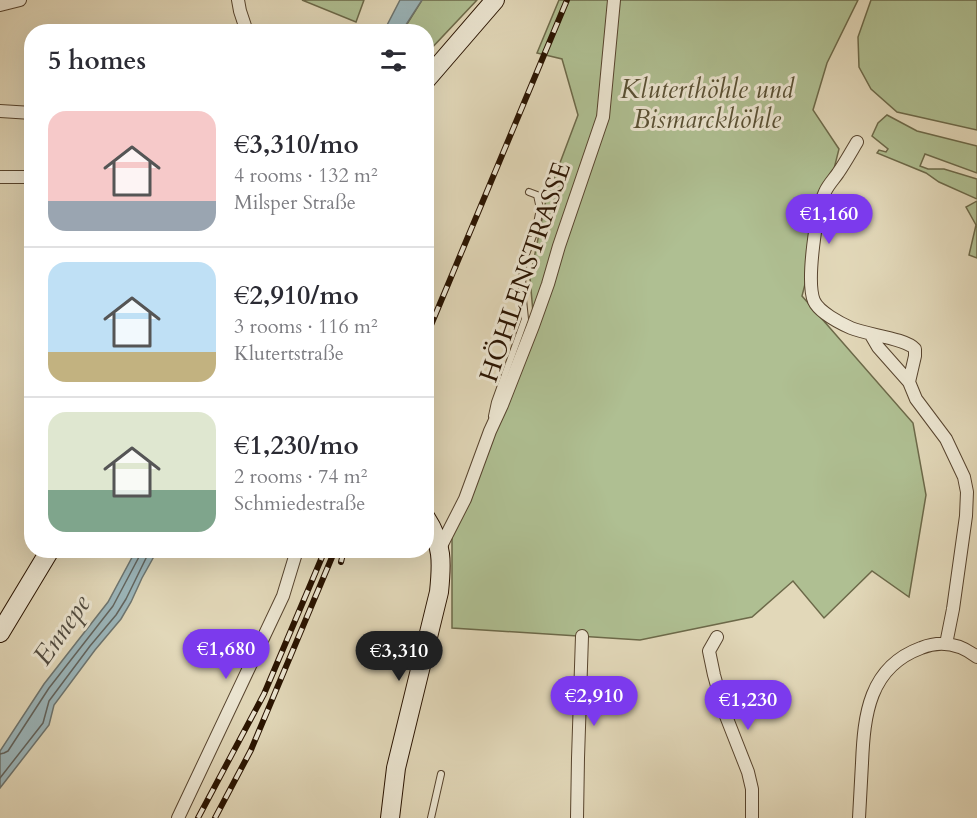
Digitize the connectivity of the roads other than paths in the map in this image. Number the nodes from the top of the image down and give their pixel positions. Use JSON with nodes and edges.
{"nodes":[{"id":1,"x":20,"y":0,"type":"edge"},
{"id":2,"x":238,"y":0,"type":"edge"},
{"id":3,"x":495,"y":0,"type":"edge"},
{"id":4,"x":614,"y":0,"type":"edge"},
{"id":5,"x":0,"y":5,"type":"edge"},
{"id":6,"x":244,"y":24,"type":"edge"},
{"id":7,"x":434,"y":71,"type":"edge"},
{"id":8,"x":0,"y":111,"type":"edge"},
{"id":9,"x":24,"y":112,"type":"edge"},
{"id":10,"x":857,"y":142,"type":"dead end"},
{"id":11,"x":0,"y":177,"type":"edge"},
{"id":12,"x":24,"y":177,"type":"edge"},
{"id":13,"x":530,"y":192,"type":"dead end"},
{"id":14,"x":871,"y":334,"type":"junction"},
{"id":15,"x":909,"y":382,"type":"junction"},
{"id":16,"x":490,"y":431,"type":"junction"},
{"id":17,"x":434,"y":535,"type":"edge"},
{"id":18,"x":440,"y":548,"type":"junction"},
{"id":19,"x":45,"y":558,"type":"edge"},
{"id":20,"x":295,"y":558,"type":"edge"},
{"id":21,"x":0,"y":633,"type":"edge"},
{"id":22,"x":582,"y":636,"type":"dead end"},
{"id":23,"x":717,"y":637,"type":"dead end"},
{"id":24,"x":946,"y":644,"type":"junction"},
{"id":25,"x":977,"y":657,"type":"edge"},
{"id":26,"x":441,"y":774,"type":"dead end"},
{"id":27,"x":178,"y":818,"type":"edge"},
{"id":28,"x":390,"y":818,"type":"edge"},
{"id":29,"x":431,"y":818,"type":"edge"},
{"id":30,"x":578,"y":818,"type":"edge"},
{"id":31,"x":752,"y":818,"type":"edge"},
{"id":32,"x":859,"y":818,"type":"edge"}],
"edges":[{"from":1,"to":5,"type":"street"},
{"from":2,"to":6,"type":"street"},
{"from":3,"to":7,"type":"street"},
{"from":4,"to":16,"type":"street","name":"HÖHLENSTRASSE"},
{"from":8,"to":9,"type":"street"},
{"from":10,"to":14,"type":"street"},
{"from":11,"to":12,"type":"street"},
{"from":13,"to":16,"type":"lane"},
{"from":14,"to":15,"type":"street"},
{"from":14,"to":15,"type":"street"},
{"from":15,"to":24,"type":"street"},
{"from":16,"to":18,"type":"street","name":"HÖHLENSTRASSE"},
{"from":17,"to":18,"type":"street"},
{"from":18,"to":28,"type":"street"},
{"from":19,"to":21,"type":"street"},
{"from":20,"to":27,"type":"street"},
{"from":22,"to":30,"type":"street"},
{"from":23,"to":31,"type":"street"},
{"from":24,"to":25,"type":"street"},
{"from":24,"to":32,"type":"street"},
{"from":26,"to":29,"type":"lane"}]}
